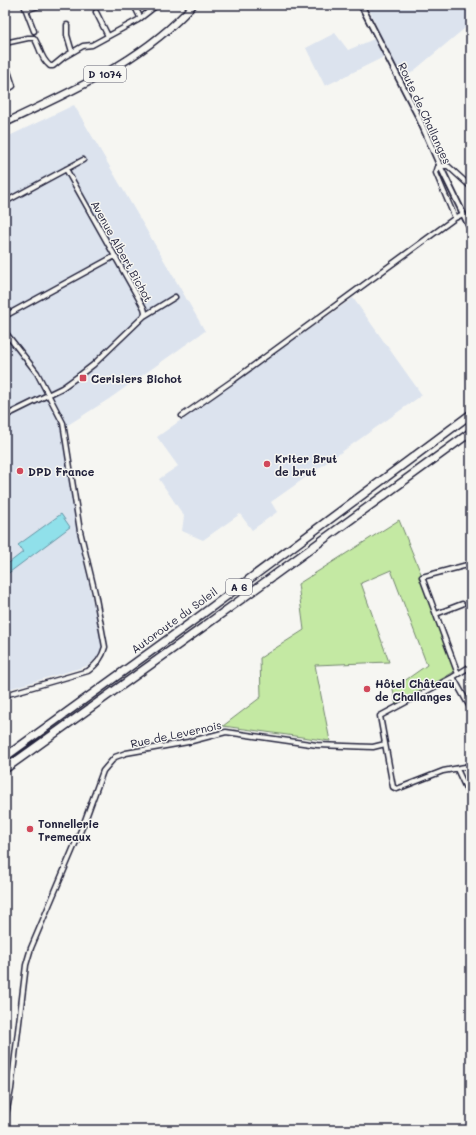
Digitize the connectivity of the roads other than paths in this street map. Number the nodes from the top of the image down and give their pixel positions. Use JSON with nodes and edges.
{"nodes":[{"id":1,"x":24,"y":5,"type":"edge"},
{"id":2,"x":41,"y":5,"type":"edge"},
{"id":3,"x":134,"y":5,"type":"edge"},
{"id":4,"x":157,"y":5,"type":"edge"},
{"id":5,"x":193,"y":5,"type":"edge"},
{"id":6,"x":361,"y":5,"type":"edge"},
{"id":7,"x":26,"y":10,"type":"junction"},
{"id":8,"x":96,"y":12,"type":"dead end"},
{"id":9,"x":140,"y":17,"type":"junction"},
{"id":10,"x":67,"y":25,"type":"dead end"},
{"id":11,"x":34,"y":31,"type":"dead end"},
{"id":12,"x":108,"y":36,"type":"junction"},
{"id":13,"x":5,"y":43,"type":"edge"},
{"id":14,"x":72,"y":52,"type":"junction"},
{"id":15,"x":5,"y":62,"type":"edge"},
{"id":16,"x":5,"y":91,"type":"edge"},
{"id":17,"x":5,"y":123,"type":"edge"},
{"id":18,"x":83,"y":160,"type":"dead end"},
{"id":19,"x":440,"y":166,"type":"junction"},
{"id":20,"x":66,"y":169,"type":"junction"},
{"id":21,"x":471,"y":187,"type":"edge"},
{"id":22,"x":5,"y":202,"type":"edge"},
{"id":23,"x":463,"y":214,"type":"junction"},
{"id":24,"x":455,"y":218,"type":"junction"},
{"id":25,"x":471,"y":230,"type":"edge"},
{"id":26,"x":115,"y":256,"type":"junction"},
{"id":27,"x":175,"y":297,"type":"dead end"},
{"id":28,"x":5,"y":316,"type":"edge"},
{"id":29,"x":144,"y":316,"type":"junction"},
{"id":30,"x":5,"y":332,"type":"edge"},
{"id":31,"x":49,"y":394,"type":"junction"},
{"id":32,"x":471,"y":414,"type":"edge"},
{"id":33,"x":5,"y":416,"type":"edge"},
{"id":34,"x":182,"y":416,"type":"dead end"},
{"id":35,"x":471,"y":432,"type":"edge"},
{"id":36,"x":471,"y":564,"type":"edge"},
{"id":37,"x":462,"y":604,"type":"dead end"},
{"id":38,"x":436,"y":614,"type":"junction"},
{"id":39,"x":471,"y":666,"type":"edge"},
{"id":40,"x":458,"y":674,"type":"junction"},
{"id":41,"x":453,"y":677,"type":"junction"},
{"id":42,"x":5,"y":695,"type":"edge"},
{"id":43,"x":471,"y":709,"type":"edge"},
{"id":44,"x":385,"y":744,"type":"junction"},
{"id":45,"x":5,"y":757,"type":"edge"},
{"id":46,"x":471,"y":764,"type":"edge"},
{"id":47,"x":456,"y":769,"type":"junction"},
{"id":48,"x":5,"y":770,"type":"edge"},
{"id":49,"x":471,"y":799,"type":"edge"},
{"id":50,"x":5,"y":1120,"type":"edge"}],
"edges":[{"from":1,"to":7,"type":"street"},
{"from":2,"to":7,"type":"street"},
{"from":3,"to":9,"type":"street"},
{"from":4,"to":9,"type":"street"},
{"from":5,"to":17,"type":"main road","number":"D 1074"},
{"from":6,"to":19,"type":"street","name":"Route de Challanges"},
{"from":7,"to":11,"type":"street"},
{"from":8,"to":12,"type":"street"},
{"from":9,"to":12,"type":"street"},
{"from":10,"to":14,"type":"street"},
{"from":12,"to":14,"type":"street"},
{"from":13,"to":14,"type":"street"},
{"from":15,"to":16,"type":"street"},
{"from":18,"to":20,"type":"street"},
{"from":19,"to":21,"type":"street"},
{"from":19,"to":23,"type":"street","name":"Route de Challanges"},
{"from":19,"to":24,"type":"street"},
{"from":20,"to":22,"type":"street"},
{"from":20,"to":26,"type":"street","name":"Avenue Albert Bichot"},
{"from":23,"to":24,"type":"street"},
{"from":23,"to":25,"type":"street","name":"Route de Challanges"},
{"from":24,"to":34,"type":"street"},
{"from":26,"to":28,"type":"street"},
{"from":26,"to":29,"type":"street","name":"Avenue Albert Bichot"},
{"from":27,"to":29,"type":"street"},
{"from":29,"to":31,"type":"street","name":"Avenue Albert Bichot"},
{"from":30,"to":31,"type":"street"},
{"from":31,"to":33,"type":"street","name":"Avenue Albert Bichot"},
{"from":31,"to":42,"type":"street"},
{"from":32,"to":45,"type":"highway","name":"Autoroute du Soleil","number":"A 6"},
{"from":35,"to":48,"type":"highway","name":"Autoroute du Soleil","number":"A 6"},
{"from":36,"to":38,"type":"street"},
{"from":37,"to":38,"type":"street"},
{"from":38,"to":40,"type":"street"},
{"from":39,"to":40,"type":"street"},
{"from":40,"to":41,"type":"street"},
{"from":41,"to":43,"type":"street"},
{"from":41,"to":44,"type":"street"},
{"from":44,"to":47,"type":"street"},
{"from":44,"to":50,"type":"street","name":"Rue de Levernois"},
{"from":46,"to":47,"type":"street"},
{"from":47,"to":49,"type":"street"}]}
